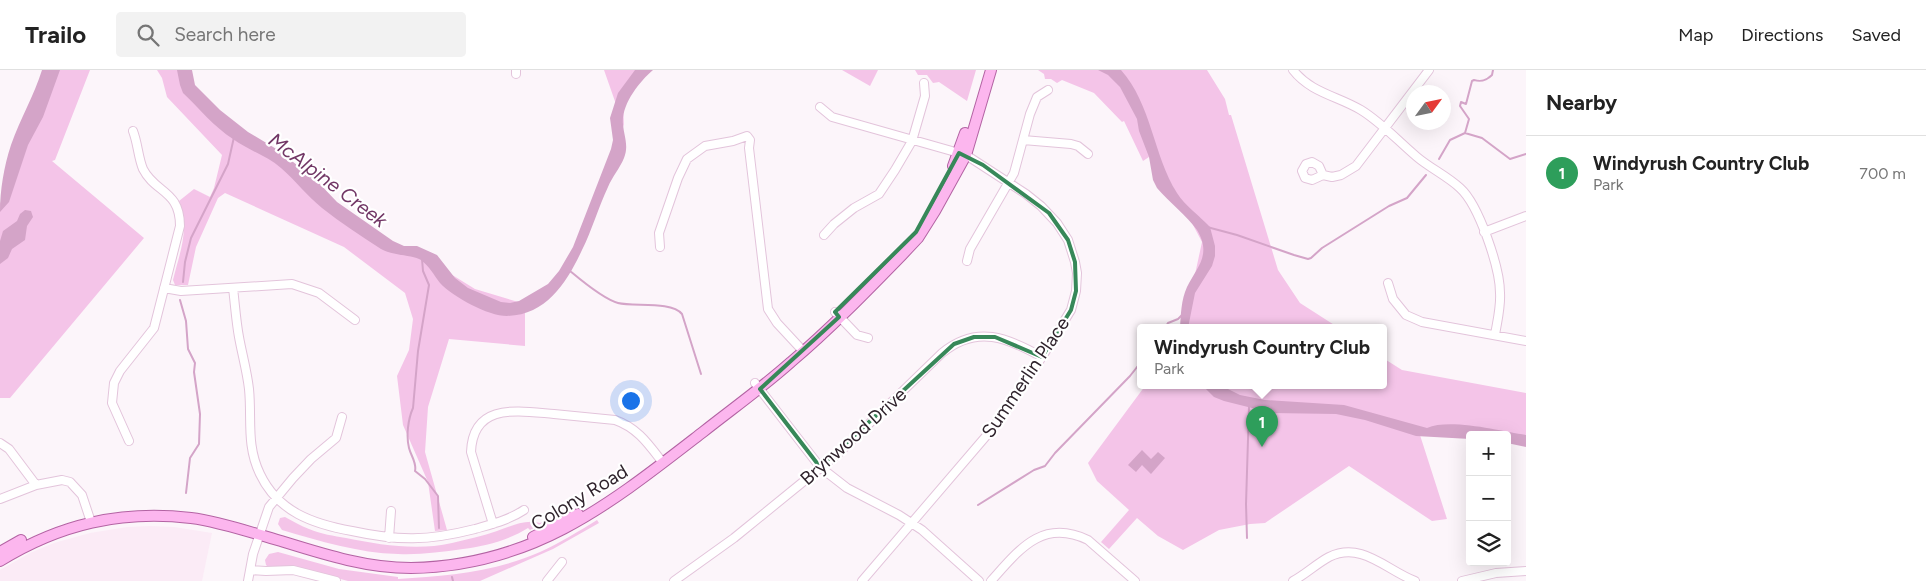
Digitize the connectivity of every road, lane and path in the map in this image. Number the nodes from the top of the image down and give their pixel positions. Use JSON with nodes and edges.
{"nodes":[{"id":1,"x":984,"y":70,"type":"edge"},
{"id":2,"x":991,"y":70,"type":"edge"},
{"id":3,"x":1293,"y":70,"type":"edge"},
{"id":4,"x":1430,"y":70,"type":"edge"},
{"id":5,"x":924,"y":83,"type":"dead end"},
{"id":6,"x":1048,"y":90,"type":"dead end"},
{"id":7,"x":820,"y":108,"type":"dead end"},
{"id":8,"x":1385,"y":128,"type":"junction"},
{"id":9,"x":133,"y":131,"type":"dead end"},
{"id":10,"x":1023,"y":140,"type":"junction"},
{"id":11,"x":912,"y":141,"type":"junction"},
{"id":12,"x":963,"y":154,"type":"junction"},
{"id":13,"x":1088,"y":154,"type":"dead end"},
{"id":14,"x":1323,"y":175,"type":"dead end"},
{"id":15,"x":1008,"y":182,"type":"junction"},
{"id":16,"x":1526,"y":216,"type":"edge"},
{"id":17,"x":1484,"y":232,"type":"junction"},
{"id":18,"x":824,"y":235,"type":"dead end"},
{"id":19,"x":660,"y":247,"type":"dead end"},
{"id":20,"x":967,"y":261,"type":"dead end"},
{"id":21,"x":1388,"y":283,"type":"dead end"},
{"id":22,"x":164,"y":288,"type":"junction"},
{"id":23,"x":233,"y":288,"type":"junction"},
{"id":24,"x":837,"y":314,"type":"junction"},
{"id":25,"x":355,"y":320,"type":"dead end"},
{"id":26,"x":1495,"y":335,"type":"junction"},
{"id":27,"x":868,"y":338,"type":"dead end"},
{"id":28,"x":1526,"y":341,"type":"edge"},
{"id":29,"x":801,"y":349,"type":"junction"},
{"id":30,"x":1042,"y":357,"type":"junction"},
{"id":31,"x":757,"y":386,"type":"junction"},
{"id":32,"x":342,"y":417,"type":"dead end"},
{"id":33,"x":129,"y":441,"type":"dead end"},
{"id":34,"x":0,"y":443,"type":"edge"},
{"id":35,"x":661,"y":461,"type":"junction"},
{"id":36,"x":820,"y":467,"type":"junction"},
{"id":37,"x":36,"y":486,"type":"junction"},
{"id":38,"x":275,"y":498,"type":"junction"},
{"id":39,"x":0,"y":499,"type":"edge"},
{"id":40,"x":524,"y":510,"type":"dead end"},
{"id":41,"x":391,"y":512,"type":"dead end"},
{"id":42,"x":90,"y":519,"type":"junction"},
{"id":43,"x":912,"y":523,"type":"junction"},
{"id":44,"x":493,"y":524,"type":"junction"},
{"id":45,"x":260,"y":532,"type":"junction"},
{"id":46,"x":389,"y":538,"type":"junction"},
{"id":47,"x":0,"y":552,"type":"edge"},
{"id":48,"x":0,"y":560,"type":"edge"},
{"id":49,"x":562,"y":562,"type":"dead end"},
{"id":50,"x":250,"y":570,"type":"junction"},
{"id":51,"x":1526,"y":571,"type":"edge"},
{"id":52,"x":248,"y":581,"type":"edge"},
{"id":53,"x":336,"y":581,"type":"edge"},
{"id":54,"x":547,"y":581,"type":"edge"},
{"id":55,"x":674,"y":581,"type":"edge"},
{"id":56,"x":862,"y":581,"type":"edge"},
{"id":57,"x":979,"y":581,"type":"edge"},
{"id":58,"x":991,"y":581,"type":"edge"},
{"id":59,"x":1135,"y":581,"type":"edge"},
{"id":60,"x":1295,"y":581,"type":"edge"},
{"id":61,"x":1415,"y":581,"type":"edge"},
{"id":62,"x":1462,"y":581,"type":"edge"}],
"edges":[{"from":1,"to":12,"type":"main road","name":"Colony Road"},
{"from":2,"to":12,"type":"main road","name":"Colony Road"},
{"from":3,"to":8,"type":"street"},
{"from":4,"to":8,"type":"street"},
{"from":5,"to":11,"type":"street"},
{"from":6,"to":10,"type":"street"},
{"from":7,"to":11,"type":"street","name":"Summerlin Place"},
{"from":8,"to":14,"type":"street"},
{"from":8,"to":17,"type":"street"},
{"from":9,"to":22,"type":"street"},
{"from":10,"to":13,"type":"street"},
{"from":10,"to":15,"type":"street"},
{"from":11,"to":12,"type":"street","name":"Summerlin Place"},
{"from":11,"to":18,"type":"street"},
{"from":12,"to":15,"type":"street","name":"Summerlin Place"},
{"from":12,"to":24,"type":"main road","name":"Colony Road"},
{"from":15,"to":20,"type":"street"},
{"from":15,"to":30,"type":"street","name":"Summerlin Place"},
{"from":16,"to":17,"type":"street"},
{"from":17,"to":26,"type":"street"},
{"from":19,"to":29,"type":"street"},
{"from":21,"to":26,"type":"street"},
{"from":22,"to":23,"type":"street"},
{"from":22,"to":33,"type":"street"},
{"from":23,"to":25,"type":"street"},
{"from":23,"to":38,"type":"street"},
{"from":24,"to":27,"type":"street"},
{"from":24,"to":29,"type":"main road","name":"Colony Road"},
{"from":26,"to":28,"type":"street"},
{"from":29,"to":31,"type":"main road","name":"Colony Road"},
{"from":30,"to":36,"type":"street","name":"Brynwood Drive"},
{"from":30,"to":43,"type":"street","name":"Summerlin Place"},
{"from":31,"to":35,"type":"main road","name":"Colony Road"},
{"from":31,"to":36,"type":"street"},
{"from":32,"to":38,"type":"street"},
{"from":34,"to":37,"type":"street"},
{"from":35,"to":44,"type":"street"},
{"from":35,"to":45,"type":"main road","name":"Colony Road"},
{"from":36,"to":43,"type":"street"},
{"from":36,"to":55,"type":"street","name":"Brynwood Drive"},
{"from":37,"to":39,"type":"street"},
{"from":37,"to":42,"type":"street"},
{"from":38,"to":45,"type":"street"},
{"from":38,"to":46,"type":"street"},
{"from":40,"to":44,"type":"street"},
{"from":41,"to":46,"type":"street"},
{"from":42,"to":45,"type":"main road","name":"Colony Road"},
{"from":42,"to":47,"type":"main road","name":"Colony Road"},
{"from":42,"to":48,"type":"main road","name":"Colony Road"},
{"from":43,"to":56,"type":"street","name":"Summerlin Place"},
{"from":43,"to":57,"type":"street"},
{"from":44,"to":46,"type":"street"},
{"from":45,"to":50,"type":"street"},
{"from":49,"to":54,"type":"street"},
{"from":50,"to":52,"type":"street"},
{"from":50,"to":53,"type":"street"},
{"from":51,"to":62,"type":"street"},
{"from":58,"to":59,"type":"street"},
{"from":60,"to":61,"type":"street"}]}
